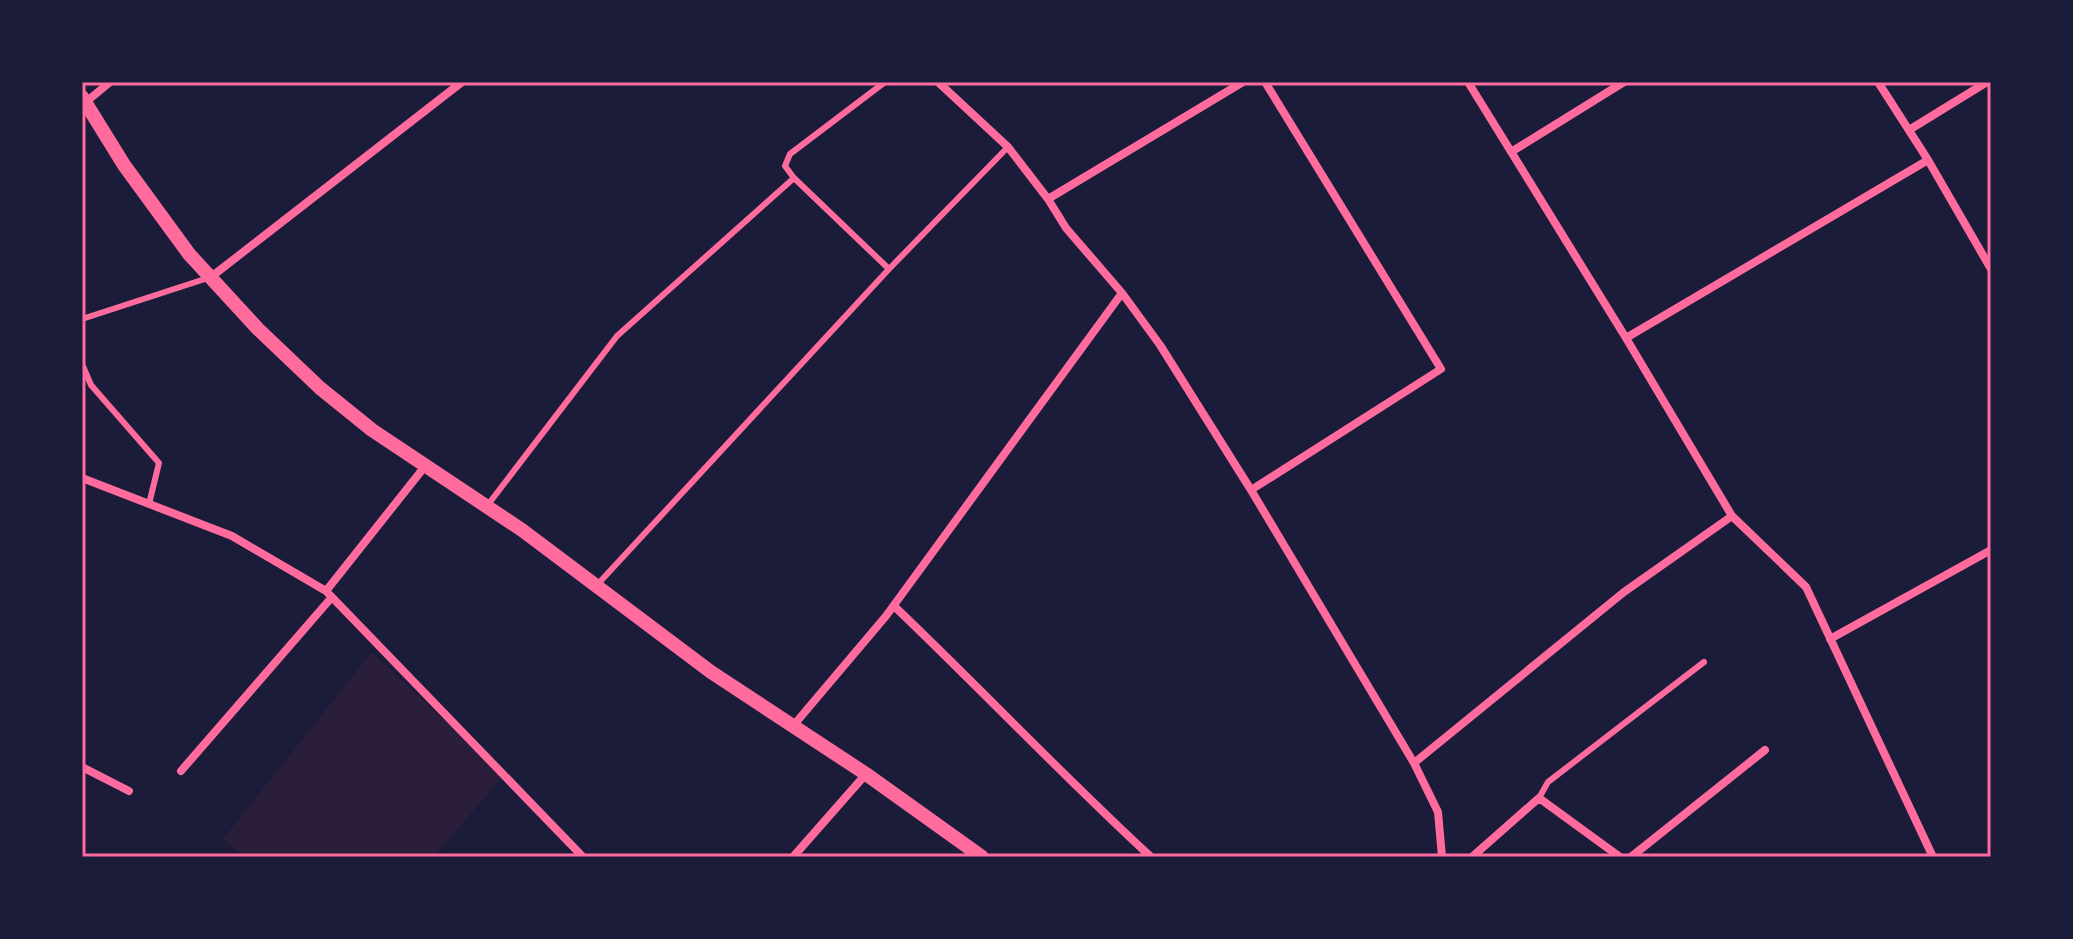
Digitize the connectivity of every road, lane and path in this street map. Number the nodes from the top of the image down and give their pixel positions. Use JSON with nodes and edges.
{"nodes":[{"id":1,"x":110,"y":82,"type":"edge"},
{"id":2,"x":462,"y":82,"type":"edge"},
{"id":3,"x":885,"y":82,"type":"edge"},
{"id":4,"x":938,"y":82,"type":"edge"},
{"id":5,"x":1243,"y":82,"type":"edge"},
{"id":6,"x":1265,"y":82,"type":"edge"},
{"id":7,"x":1468,"y":82,"type":"edge"},
{"id":8,"x":1624,"y":82,"type":"edge"},
{"id":9,"x":1878,"y":82,"type":"edge"},
{"id":10,"x":1987,"y":82,"type":"edge"},
{"id":11,"x":84,"y":100,"type":"edge"},
{"id":12,"x":1909,"y":130,"type":"junction"},
{"id":13,"x":1008,"y":147,"type":"junction"},
{"id":14,"x":1511,"y":152,"type":"junction"},
{"id":15,"x":1928,"y":160,"type":"junction"},
{"id":16,"x":794,"y":178,"type":"junction"},
{"id":17,"x":1048,"y":199,"type":"junction"},
{"id":18,"x":889,"y":269,"type":"junction"},
{"id":19,"x":1991,"y":269,"type":"edge"},
{"id":20,"x":211,"y":277,"type":"junction"},
{"id":21,"x":1122,"y":293,"type":"junction"},
{"id":22,"x":82,"y":319,"type":"edge"},
{"id":23,"x":1626,"y":338,"type":"junction"},
{"id":24,"x":82,"y":364,"type":"edge"},
{"id":25,"x":426,"y":465,"type":"junction"},
{"id":26,"x":82,"y":478,"type":"edge"},
{"id":27,"x":1251,"y":490,"type":"junction"},
{"id":28,"x":149,"y":504,"type":"junction"},
{"id":29,"x":487,"y":506,"type":"junction"},
{"id":30,"x":1732,"y":516,"type":"junction"},
{"id":31,"x":1991,"y":550,"type":"edge"},
{"id":32,"x":597,"y":585,"type":"junction"},
{"id":33,"x":329,"y":594,"type":"junction"},
{"id":34,"x":894,"y":606,"type":"junction"},
{"id":35,"x":1830,"y":639,"type":"junction"},
{"id":36,"x":1704,"y":662,"type":"dead end"},
{"id":37,"x":793,"y":726,"type":"junction"},
{"id":38,"x":1765,"y":750,"type":"dead end"},
{"id":39,"x":1414,"y":763,"type":"junction"},
{"id":40,"x":82,"y":767,"type":"edge"},
{"id":41,"x":181,"y":771,"type":"dead end"},
{"id":42,"x":866,"y":774,"type":"junction"},
{"id":43,"x":129,"y":791,"type":"dead end"},
{"id":44,"x":1539,"y":798,"type":"junction"},
{"id":45,"x":583,"y":857,"type":"edge"},
{"id":46,"x":793,"y":857,"type":"edge"},
{"id":47,"x":982,"y":857,"type":"edge"},
{"id":48,"x":1151,"y":857,"type":"edge"},
{"id":49,"x":1442,"y":857,"type":"edge"},
{"id":50,"x":1472,"y":857,"type":"edge"},
{"id":51,"x":1620,"y":857,"type":"edge"},
{"id":52,"x":1631,"y":857,"type":"edge"},
{"id":53,"x":1933,"y":857,"type":"edge"}],
"edges":[{"from":1,"to":11,"type":"street"},
{"from":2,"to":20,"type":"street"},
{"from":3,"to":16,"type":"lane"},
{"from":4,"to":13,"type":"street"},
{"from":5,"to":17,"type":"street"},
{"from":6,"to":27,"type":"street"},
{"from":7,"to":14,"type":"street"},
{"from":8,"to":14,"type":"street"},
{"from":9,"to":12,"type":"street"},
{"from":10,"to":12,"type":"street"},
{"from":11,"to":20,"type":"street"},
{"from":12,"to":15,"type":"street"},
{"from":13,"to":17,"type":"street"},
{"from":13,"to":18,"type":"lane"},
{"from":14,"to":23,"type":"street"},
{"from":15,"to":19,"type":"street"},
{"from":15,"to":23,"type":"street"},
{"from":16,"to":18,"type":"lane"},
{"from":16,"to":29,"type":"lane"},
{"from":17,"to":21,"type":"street"},
{"from":18,"to":32,"type":"lane"},
{"from":20,"to":22,"type":"lane"},
{"from":20,"to":25,"type":"street"},
{"from":21,"to":27,"type":"street"},
{"from":21,"to":34,"type":"street"},
{"from":23,"to":30,"type":"street"},
{"from":24,"to":28,"type":"lane"},
{"from":25,"to":29,"type":"street"},
{"from":25,"to":33,"type":"street"},
{"from":26,"to":28,"type":"street"},
{"from":27,"to":39,"type":"street"},
{"from":28,"to":33,"type":"street"},
{"from":29,"to":32,"type":"street"},
{"from":30,"to":35,"type":"street"},
{"from":30,"to":39,"type":"street"},
{"from":31,"to":35,"type":"street"},
{"from":32,"to":37,"type":"street"},
{"from":33,"to":41,"type":"street"},
{"from":33,"to":45,"type":"street"},
{"from":34,"to":37,"type":"street"},
{"from":34,"to":48,"type":"street"},
{"from":35,"to":53,"type":"street"},
{"from":36,"to":44,"type":"lane"},
{"from":37,"to":42,"type":"street"},
{"from":38,"to":52,"type":"street"},
{"from":39,"to":49,"type":"street"},
{"from":40,"to":43,"type":"street"},
{"from":42,"to":46,"type":"street"},
{"from":42,"to":47,"type":"street"},
{"from":44,"to":50,"type":"street"},
{"from":44,"to":51,"type":"street"}]}
